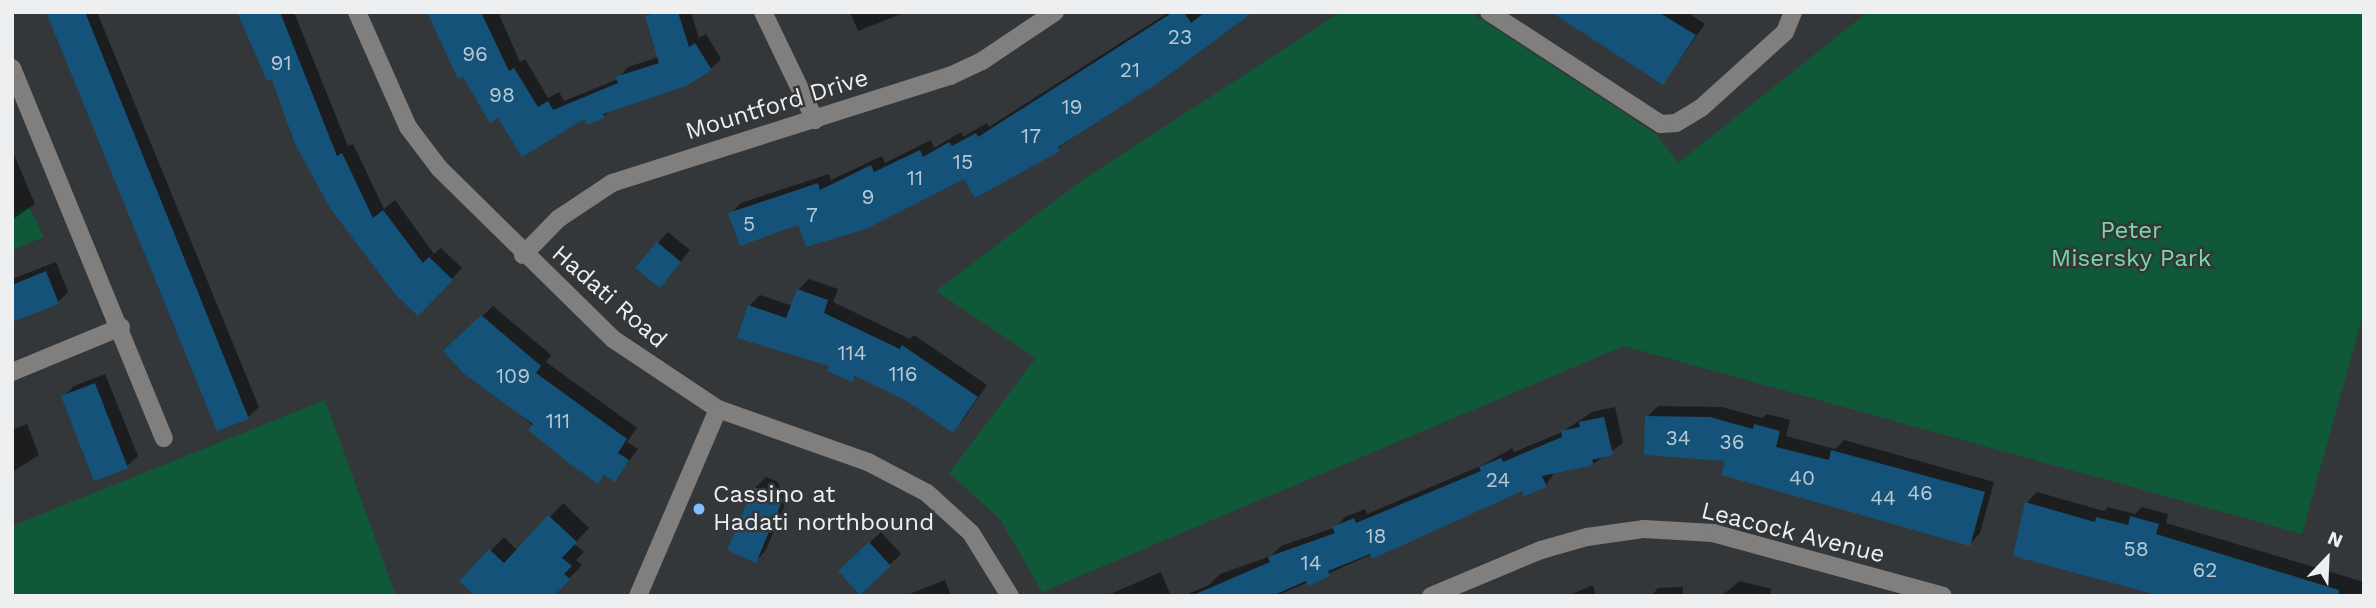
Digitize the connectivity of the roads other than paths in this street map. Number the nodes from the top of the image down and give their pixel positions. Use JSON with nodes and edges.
{"nodes":[{"id":1,"x":358,"y":12,"type":"edge"},
{"id":2,"x":763,"y":12,"type":"edge"},
{"id":3,"x":1055,"y":12,"type":"edge"},
{"id":4,"x":1489,"y":12,"type":"edge"},
{"id":5,"x":1793,"y":12,"type":"edge"},
{"id":6,"x":12,"y":68,"type":"edge"},
{"id":7,"x":815,"y":120,"type":"junction"},
{"id":8,"x":523,"y":255,"type":"junction"},
{"id":9,"x":121,"y":327,"type":"junction"},
{"id":10,"x":12,"y":372,"type":"edge"},
{"id":11,"x":718,"y":408,"type":"junction"},
{"id":12,"x":164,"y":438,"type":"dead end"},
{"id":13,"x":638,"y":596,"type":"edge"},
{"id":14,"x":1010,"y":596,"type":"edge"},
{"id":15,"x":1431,"y":596,"type":"edge"},
{"id":16,"x":1943,"y":596,"type":"edge"}],
"edges":[{"from":1,"to":8,"type":"street","name":"Hadati Road"},
{"from":2,"to":7,"type":"street"},
{"from":3,"to":7,"type":"street","name":"Mountford Drive"},
{"from":4,"to":5,"type":"street"},
{"from":6,"to":9,"type":"street"},
{"from":7,"to":8,"type":"street","name":"Mountford Drive"},
{"from":8,"to":11,"type":"street","name":"Hadati Road"},
{"from":9,"to":10,"type":"street"},
{"from":9,"to":12,"type":"street"},
{"from":11,"to":13,"type":"street"},
{"from":11,"to":14,"type":"street","name":"Hadati Road"},
{"from":15,"to":16,"type":"street","name":"Leacock Avenue"}]}
